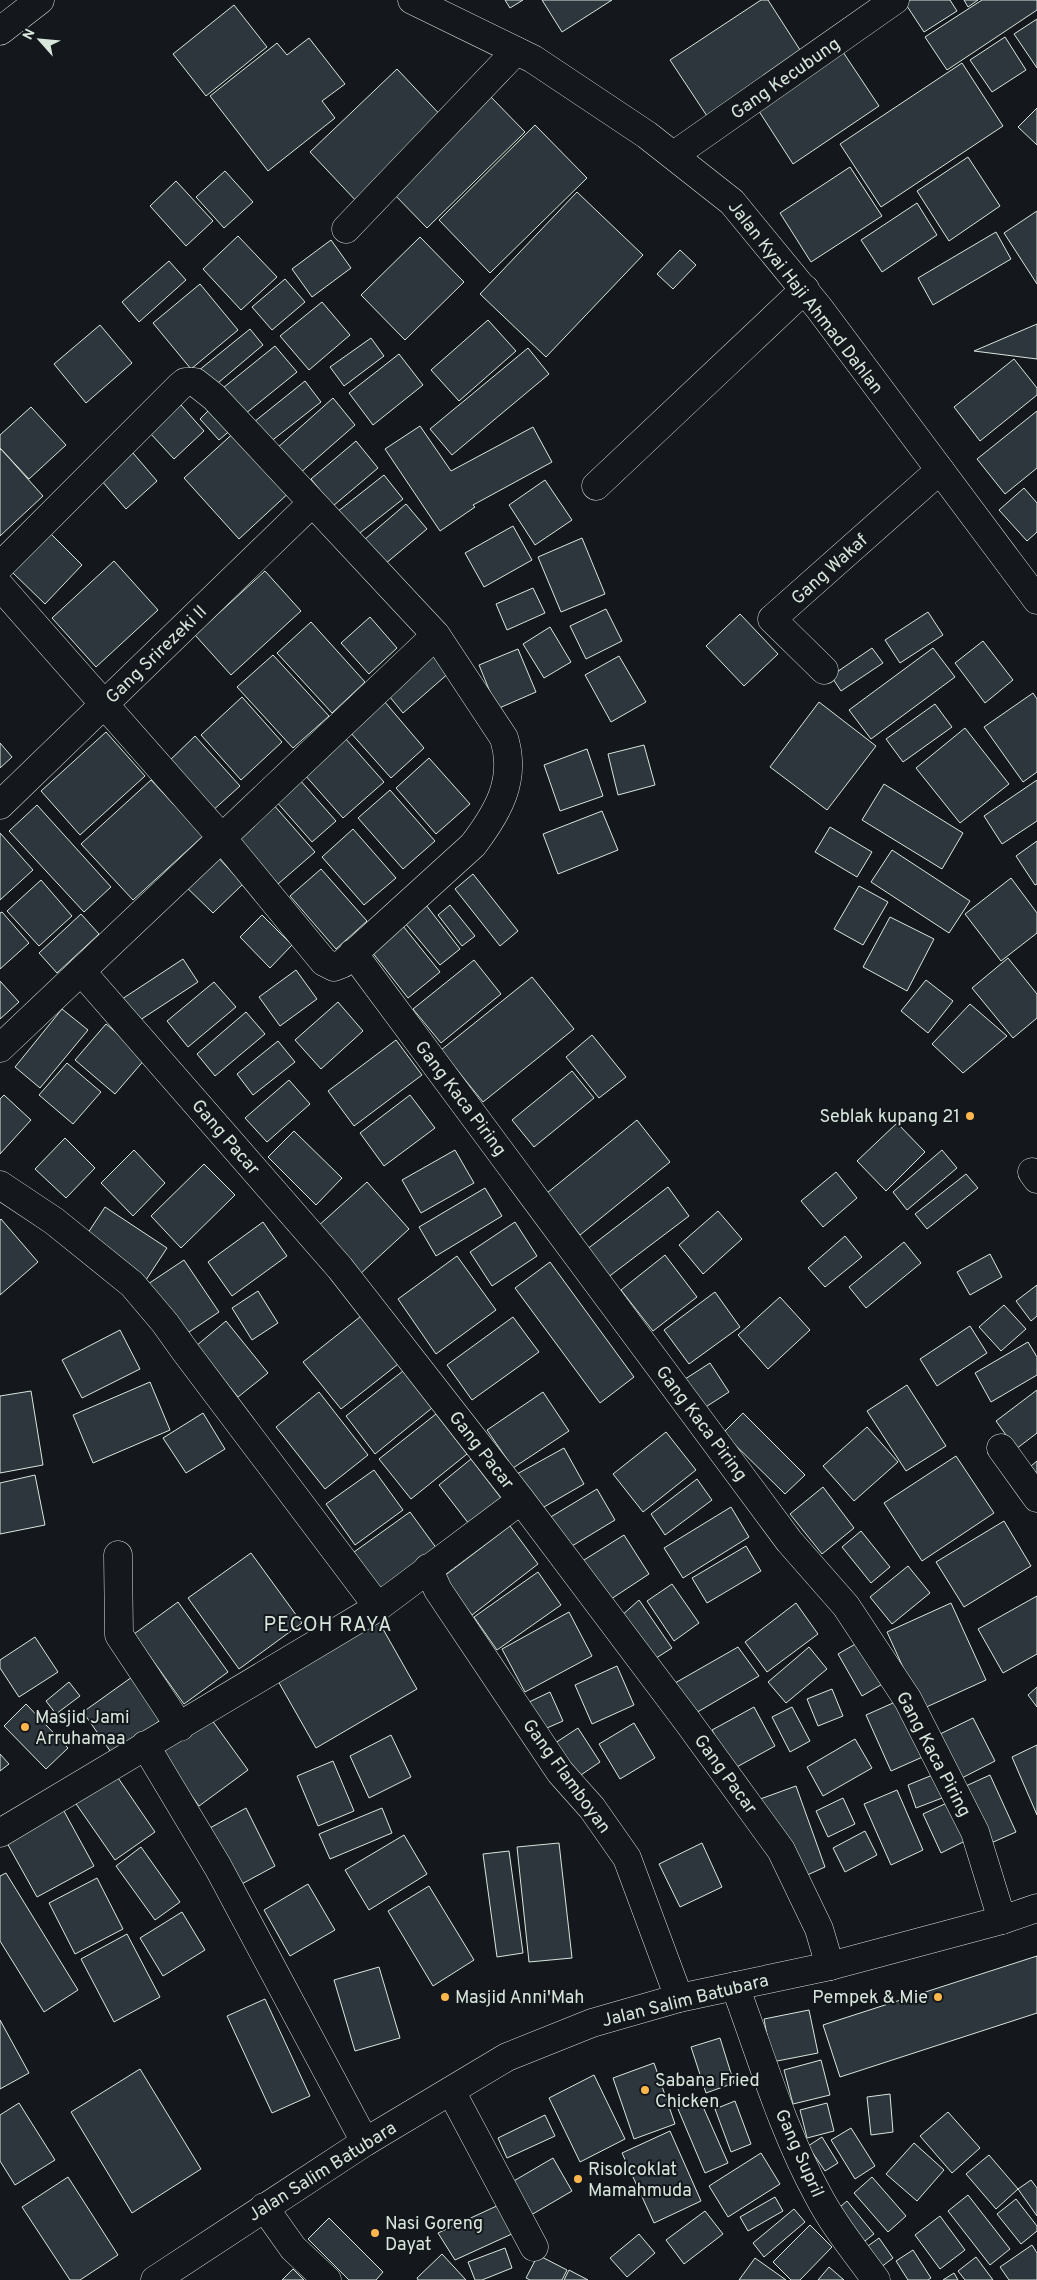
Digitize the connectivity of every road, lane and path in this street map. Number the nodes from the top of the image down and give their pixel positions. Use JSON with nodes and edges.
{"nodes":[{"id":1,"x":40,"y":0,"type":"edge"},
{"id":2,"x":412,"y":0,"type":"edge"},
{"id":3,"x":895,"y":0,"type":"edge"},
{"id":4,"x":0,"y":31,"type":"edge"},
{"id":5,"x":516,"y":51,"type":"junction"},
{"id":6,"x":674,"y":155,"type":"junction"},
{"id":7,"x":346,"y":229,"type":"dead end"},
{"id":8,"x":804,"y":289,"type":"junction"},
{"id":9,"x":940,"y":470,"type":"junction"},
{"id":10,"x":596,"y":486,"type":"dead end"},
{"id":11,"x":312,"y":503,"type":"junction"},
{"id":12,"x":0,"y":566,"type":"edge"},
{"id":13,"x":0,"y":586,"type":"edge"},
{"id":14,"x":1037,"y":600,"type":"edge"},
{"id":15,"x":436,"y":635,"type":"junction"},
{"id":16,"x":824,"y":670,"type":"dead end"},
{"id":17,"x":104,"y":704,"type":"junction"},
{"id":18,"x":0,"y":805,"type":"edge"},
{"id":19,"x":222,"y":838,"type":"junction"},
{"id":20,"x":353,"y":953,"type":"junction"},
{"id":21,"x":81,"y":971,"type":"junction"},
{"id":22,"x":0,"y":1048,"type":"edge"},
{"id":23,"x":0,"y":1185,"type":"edge"},
{"id":24,"x":1001,"y":1448,"type":"dead end"},
{"id":25,"x":1037,"y":1498,"type":"edge"},
{"id":26,"x":521,"y":1500,"type":"junction"},
{"id":27,"x":118,"y":1555,"type":"dead end"},
{"id":28,"x":428,"y":1568,"type":"junction"},
{"id":29,"x":378,"y":1607,"type":"junction"},
{"id":30,"x":180,"y":1727,"type":"junction"},
{"id":31,"x":145,"y":1745,"type":"junction"},
{"id":32,"x":0,"y":1833,"type":"edge"},
{"id":33,"x":1037,"y":1908,"type":"edge"},
{"id":34,"x":1002,"y":1920,"type":"junction"},
{"id":35,"x":830,"y":1966,"type":"junction"},
{"id":36,"x":735,"y":1986,"type":"junction"},
{"id":37,"x":679,"y":1998,"type":"junction"},
{"id":38,"x":451,"y":2091,"type":"junction"},
{"id":39,"x":365,"y":2142,"type":"junction"},
{"id":40,"x":264,"y":2207,"type":"junction"},
{"id":41,"x":534,"y":2247,"type":"dead end"},
{"id":42,"x":155,"y":2280,"type":"edge"},
{"id":43,"x":327,"y":2280,"type":"edge"},
{"id":44,"x":876,"y":2280,"type":"edge"}],
"edges":[{"from":1,"to":4,"type":"street"},
{"from":2,"to":5,"type":"street","name":"Jalan Kyai Haji Ahmad Dahlan"},
{"from":3,"to":6,"type":"street","name":"Gang Kecubung"},
{"from":5,"to":6,"type":"street","name":"Jalan Kyai Haji Ahmad Dahlan"},
{"from":5,"to":7,"type":"street"},
{"from":6,"to":8,"type":"street","name":"Jalan Kyai Haji Ahmad Dahlan"},
{"from":8,"to":9,"type":"street","name":"Jalan Kyai Haji Ahmad Dahlan"},
{"from":8,"to":10,"type":"street"},
{"from":9,"to":14,"type":"street","name":"Jalan Kyai Haji Ahmad Dahlan"},
{"from":9,"to":16,"type":"street","name":"Gang Wakaf"},
{"from":11,"to":12,"type":"street"},
{"from":11,"to":15,"type":"street"},
{"from":11,"to":17,"type":"street","name":"Gang Srirezeki II"},
{"from":13,"to":17,"type":"street"},
{"from":15,"to":19,"type":"street"},
{"from":15,"to":20,"type":"street"},
{"from":17,"to":18,"type":"street","name":"Gang Srirezeki II"},
{"from":17,"to":19,"type":"street"},
{"from":19,"to":20,"type":"street"},
{"from":19,"to":21,"type":"street"},
{"from":20,"to":34,"type":"street","name":"Gang Kaca Piring"},
{"from":21,"to":22,"type":"street"},
{"from":21,"to":26,"type":"street","name":"Gang Pacar"},
{"from":23,"to":29,"type":"street"},
{"from":24,"to":25,"type":"street"},
{"from":26,"to":28,"type":"street"},
{"from":26,"to":35,"type":"street","name":"Gang Pacar"},
{"from":27,"to":30,"type":"street"},
{"from":28,"to":29,"type":"street"},
{"from":28,"to":37,"type":"street","name":"Gang Flamboyan"},
{"from":29,"to":30,"type":"street"},
{"from":30,"to":31,"type":"street"},
{"from":31,"to":32,"type":"street"},
{"from":31,"to":39,"type":"street"},
{"from":33,"to":34,"type":"street","name":"Jalan Salim Batubara"},
{"from":34,"to":35,"type":"street","name":"Jalan Salim Batubara"},
{"from":35,"to":36,"type":"street","name":"Jalan Salim Batubara"},
{"from":36,"to":37,"type":"street","name":"Jalan Salim Batubara"},
{"from":36,"to":44,"type":"street","name":"Gang Supril"},
{"from":37,"to":38,"type":"street","name":"Jalan Salim Batubara"},
{"from":38,"to":39,"type":"street","name":"Jalan Salim Batubara"},
{"from":38,"to":41,"type":"street"},
{"from":39,"to":40,"type":"street","name":"Jalan Salim Batubara"},
{"from":40,"to":42,"type":"street","name":"Jalan Salim Batubara"},
{"from":40,"to":43,"type":"street"}]}
